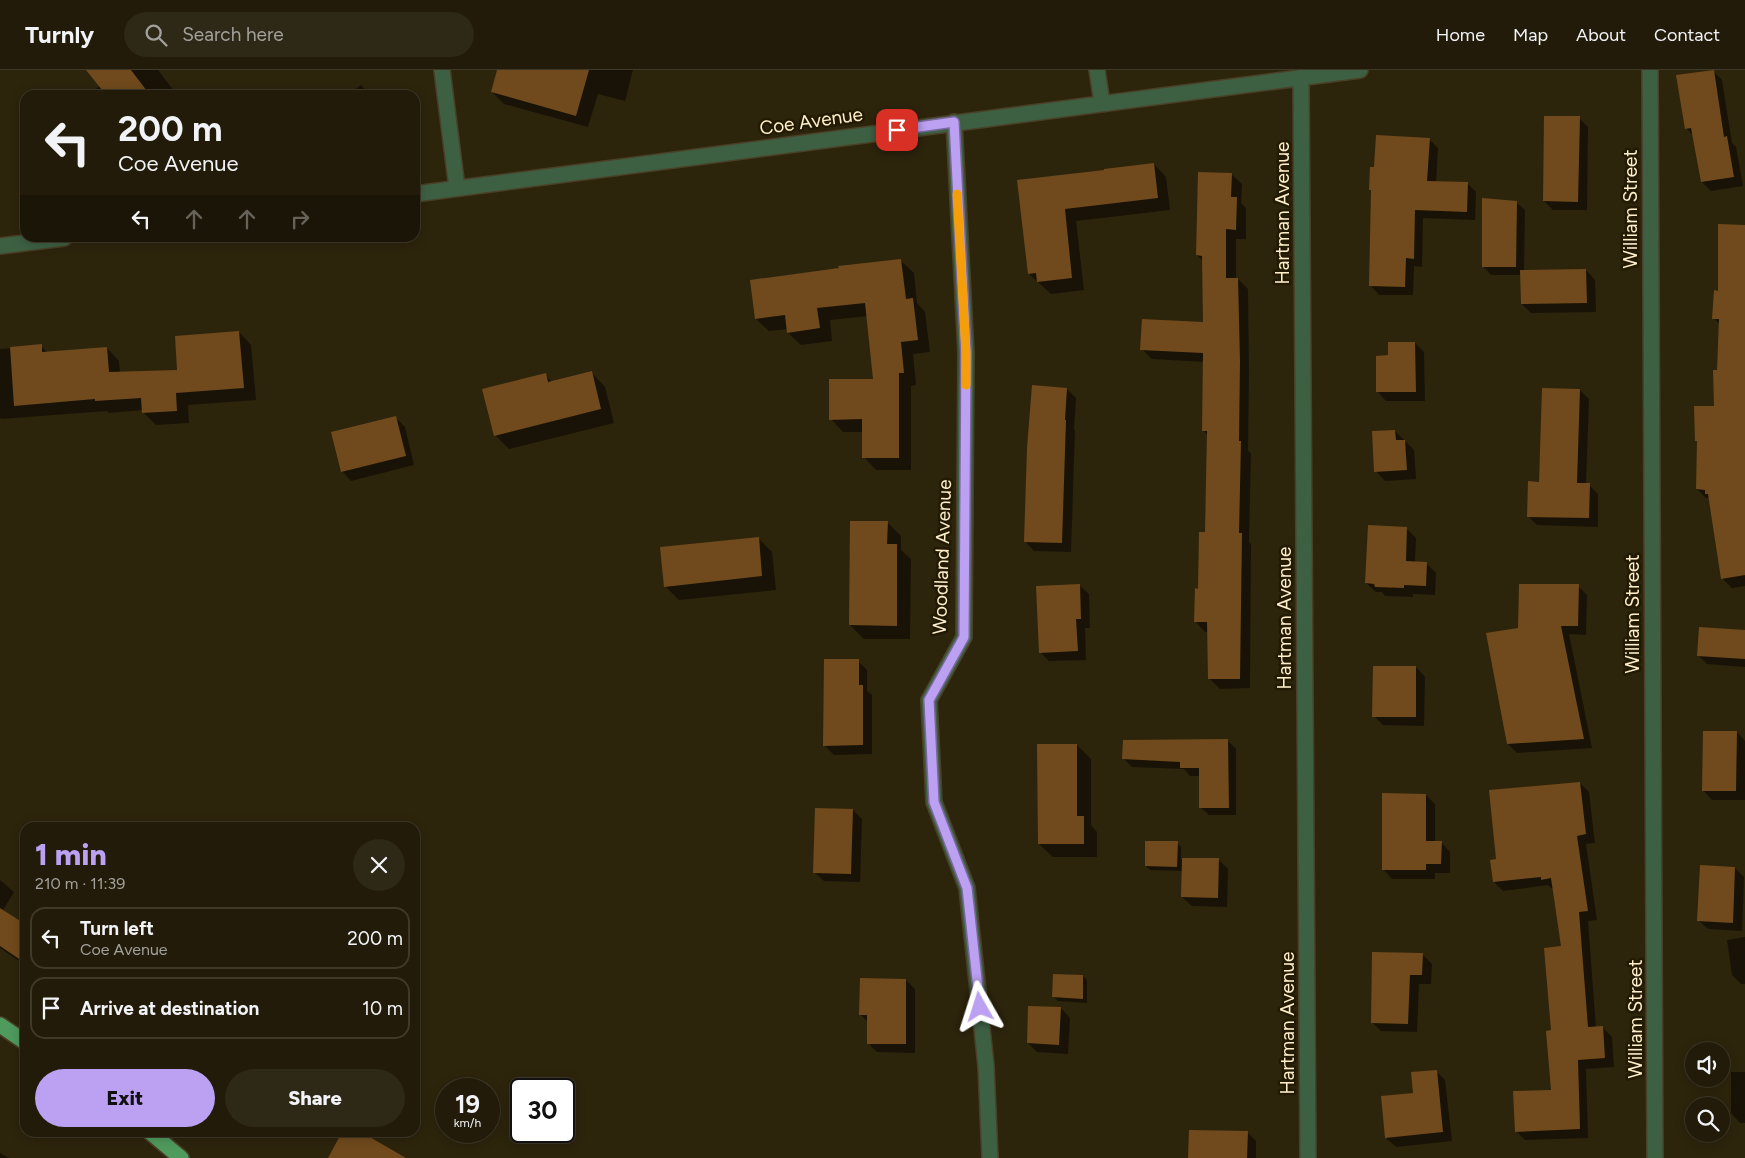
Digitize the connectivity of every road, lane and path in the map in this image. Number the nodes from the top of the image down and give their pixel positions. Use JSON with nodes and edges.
{"nodes":[{"id":1,"x":442,"y":70,"type":"edge"},
{"id":2,"x":1097,"y":70,"type":"edge"},
{"id":3,"x":1360,"y":70,"type":"edge"},
{"id":4,"x":1650,"y":70,"type":"edge"},
{"id":5,"x":1301,"y":77,"type":"junction"},
{"id":6,"x":1102,"y":103,"type":"junction"},
{"id":7,"x":954,"y":122,"type":"junction"},
{"id":8,"x":457,"y":188,"type":"junction"},
{"id":9,"x":420,"y":193,"type":"edge"},
{"id":10,"x":32,"y":242,"type":"edge"},
{"id":11,"x":0,"y":246,"type":"edge"},
{"id":12,"x":0,"y":1025,"type":"edge"},
{"id":13,"x":20,"y":1039,"type":"edge"},
{"id":14,"x":156,"y":1137,"type":"edge"},
{"id":15,"x":181,"y":1158,"type":"edge"},
{"id":16,"x":990,"y":1158,"type":"edge"},
{"id":17,"x":1308,"y":1158,"type":"edge"},
{"id":18,"x":1655,"y":1158,"type":"edge"}],
"edges":[{"from":1,"to":8,"type":"street"},
{"from":2,"to":6,"type":"street"},
{"from":3,"to":5,"type":"street","name":"Coe Avenue"},
{"from":4,"to":18,"type":"street","name":"William Street"},
{"from":5,"to":6,"type":"street","name":"Coe Avenue"},
{"from":5,"to":17,"type":"street","name":"Hartman Avenue"},
{"from":6,"to":7,"type":"street","name":"Coe Avenue"},
{"from":7,"to":8,"type":"street","name":"Coe Avenue"},
{"from":7,"to":16,"type":"street","name":"Woodland Avenue"},
{"from":8,"to":9,"type":"street","name":"Coe Avenue"},
{"from":10,"to":11,"type":"street"},
{"from":12,"to":13,"type":"main road"},
{"from":14,"to":15,"type":"main road"}]}
